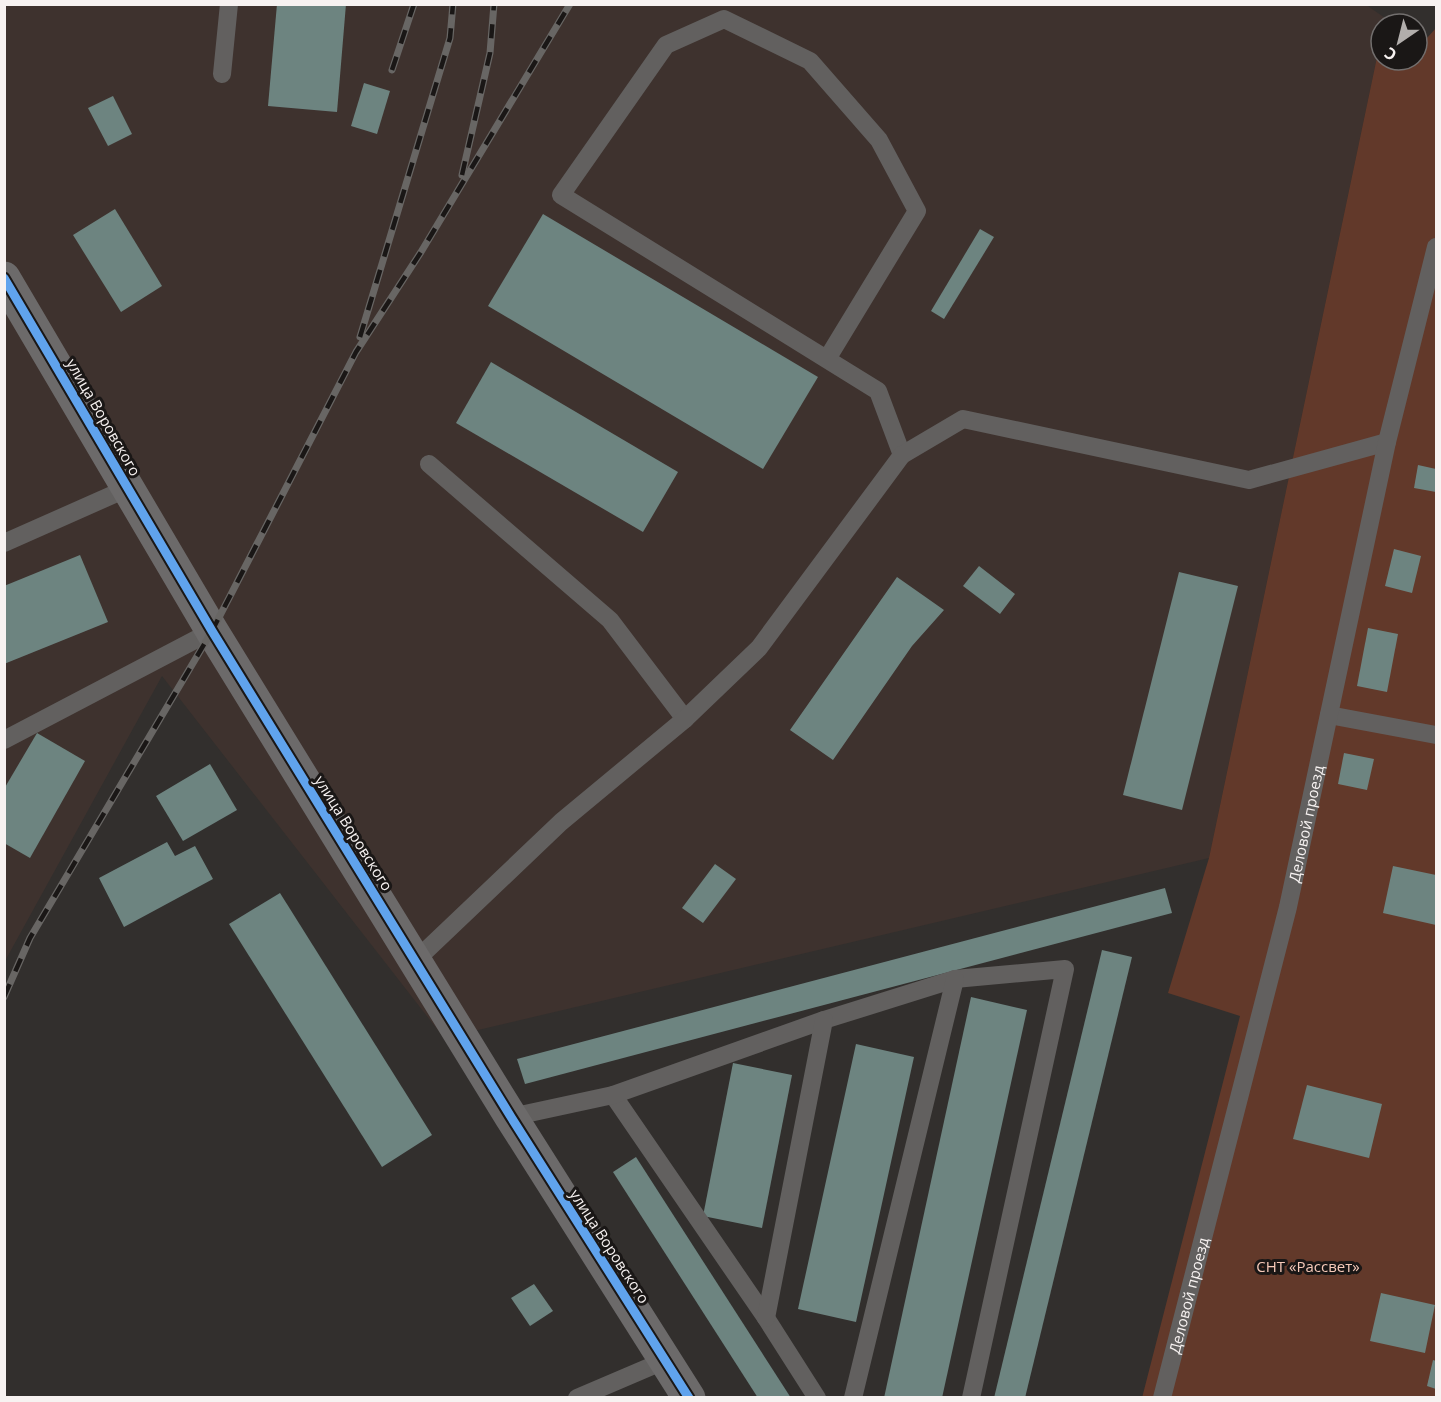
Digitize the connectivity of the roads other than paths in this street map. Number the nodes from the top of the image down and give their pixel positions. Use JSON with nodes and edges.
{"nodes":[{"id":1,"x":229,"y":4,"type":"edge"},
{"id":2,"x":222,"y":74,"type":"dead end"},
{"id":3,"x":1437,"y":247,"type":"edge"},
{"id":4,"x":4,"y":278,"type":"edge"},
{"id":5,"x":827,"y":359,"type":"junction"},
{"id":6,"x":1387,"y":442,"type":"junction"},
{"id":7,"x":902,"y":455,"type":"junction"},
{"id":8,"x":429,"y":464,"type":"dead end"},
{"id":9,"x":128,"y":488,"type":"junction"},
{"id":10,"x":4,"y":543,"type":"edge"},
{"id":11,"x":212,"y":631,"type":"junction"},
{"id":12,"x":1329,"y":715,"type":"junction"},
{"id":13,"x":685,"y":719,"type":"junction"},
{"id":14,"x":1437,"y":735,"type":"edge"},
{"id":15,"x":4,"y":740,"type":"edge"},
{"id":16,"x":415,"y":961,"type":"junction"},
{"id":17,"x":955,"y":979,"type":"junction"},
{"id":18,"x":824,"y":1020,"type":"junction"},
{"id":19,"x":613,"y":1095,"type":"junction"},
{"id":20,"x":511,"y":1117,"type":"junction"},
{"id":21,"x":766,"y":1318,"type":"junction"},
{"id":22,"x":666,"y":1360,"type":"junction"},
{"id":23,"x":577,"y":1398,"type":"edge"},
{"id":24,"x":689,"y":1398,"type":"edge"},
{"id":25,"x":817,"y":1398,"type":"edge"},
{"id":26,"x":853,"y":1398,"type":"edge"},
{"id":27,"x":970,"y":1398,"type":"edge"},
{"id":28,"x":1162,"y":1398,"type":"edge"}],
"edges":[{"from":1,"to":2,"type":"lane"},
{"from":3,"to":6,"type":"lane","name":"Деловой проезд"},
{"from":4,"to":9,"type":"street","name":"улица Воровского"},
{"from":5,"to":5,"type":"lane"},
{"from":5,"to":7,"type":"lane"},
{"from":6,"to":7,"type":"lane"},
{"from":6,"to":12,"type":"lane","name":"Деловой проезд"},
{"from":7,"to":13,"type":"lane"},
{"from":8,"to":13,"type":"lane"},
{"from":9,"to":10,"type":"lane"},
{"from":9,"to":11,"type":"street","name":"улица Воровского"},
{"from":11,"to":15,"type":"lane"},
{"from":11,"to":16,"type":"street","name":"улица Воровского"},
{"from":12,"to":14,"type":"lane"},
{"from":12,"to":28,"type":"lane","name":"Деловой проезд"},
{"from":13,"to":16,"type":"lane"},
{"from":16,"to":20,"type":"street","name":"улица Воровского"},
{"from":17,"to":18,"type":"lane"},
{"from":17,"to":26,"type":"lane"},
{"from":17,"to":27,"type":"lane"},
{"from":18,"to":19,"type":"lane"},
{"from":18,"to":21,"type":"lane"},
{"from":19,"to":20,"type":"lane"},
{"from":19,"to":21,"type":"lane"},
{"from":20,"to":22,"type":"street","name":"улица Воровского"},
{"from":21,"to":25,"type":"lane"},
{"from":22,"to":23,"type":"lane"},
{"from":22,"to":24,"type":"street","name":"улица Воровского"}]}
